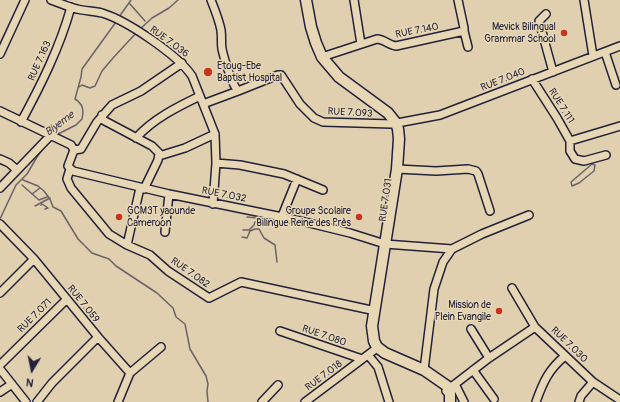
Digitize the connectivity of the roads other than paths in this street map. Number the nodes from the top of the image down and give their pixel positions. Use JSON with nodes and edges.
{"nodes":[{"id":1,"x":25,"y":0,"type":"edge"},
{"id":2,"x":51,"y":0,"type":"edge"},
{"id":3,"x":211,"y":0,"type":"edge"},
{"id":4,"x":302,"y":0,"type":"edge"},
{"id":5,"x":306,"y":0,"type":"edge"},
{"id":6,"x":354,"y":0,"type":"edge"},
{"id":7,"x":458,"y":0,"type":"edge"},
{"id":8,"x":584,"y":0,"type":"edge"},
{"id":9,"x":71,"y":7,"type":"junction"},
{"id":10,"x":546,"y":14,"type":"dead end"},
{"id":11,"x":464,"y":31,"type":"junction"},
{"id":12,"x":361,"y":44,"type":"junction"},
{"id":13,"x":620,"y":46,"type":"edge"},
{"id":14,"x":468,"y":47,"type":"dead end"},
{"id":15,"x":605,"y":52,"type":"junction"},
{"id":16,"x":0,"y":54,"type":"edge"},
{"id":17,"x":593,"y":56,"type":"junction"},
{"id":18,"x":322,"y":57,"type":"junction"},
{"id":19,"x":182,"y":63,"type":"junction"},
{"id":20,"x":553,"y":72,"type":"junction"},
{"id":21,"x":532,"y":79,"type":"junction"},
{"id":22,"x":616,"y":85,"type":"dead end"},
{"id":23,"x":238,"y":91,"type":"junction"},
{"id":24,"x":200,"y":96,"type":"junction"},
{"id":25,"x":203,"y":104,"type":"junction"},
{"id":26,"x":0,"y":111,"type":"edge"},
{"id":27,"x":102,"y":115,"type":"junction"},
{"id":28,"x":22,"y":122,"type":"junction"},
{"id":29,"x":394,"y":124,"type":"junction"},
{"id":30,"x":620,"y":126,"type":"edge"},
{"id":31,"x":215,"y":134,"type":"junction"},
{"id":32,"x":50,"y":136,"type":"junction"},
{"id":33,"x":136,"y":138,"type":"junction"},
{"id":34,"x":570,"y":141,"type":"junction"},
{"id":35,"x":74,"y":150,"type":"junction"},
{"id":36,"x":606,"y":155,"type":"dead end"},
{"id":37,"x":159,"y":156,"type":"junction"},
{"id":38,"x":0,"y":159,"type":"edge"},
{"id":39,"x":216,"y":163,"type":"junction"},
{"id":40,"x":397,"y":168,"type":"junction"},
{"id":41,"x":70,"y":169,"type":"junction"},
{"id":42,"x":17,"y":170,"type":"junction"},
{"id":43,"x":297,"y":179,"type":"junction"},
{"id":44,"x":0,"y":188,"type":"edge"},
{"id":45,"x":142,"y":188,"type":"junction"},
{"id":46,"x":324,"y":190,"type":"dead end"},
{"id":47,"x":169,"y":194,"type":"junction"},
{"id":48,"x":213,"y":204,"type":"junction"},
{"id":49,"x":490,"y":211,"type":"dead end"},
{"id":50,"x":529,"y":215,"type":"dead end"},
{"id":51,"x":282,"y":216,"type":"junction"},
{"id":52,"x":0,"y":224,"type":"edge"},
{"id":53,"x":165,"y":232,"type":"dead end"},
{"id":54,"x":382,"y":243,"type":"junction"},
{"id":55,"x":127,"y":245,"type":"junction"},
{"id":56,"x":452,"y":249,"type":"junction"},
{"id":57,"x":34,"y":259,"type":"junction"},
{"id":58,"x":512,"y":288,"type":"dead end"},
{"id":59,"x":0,"y":293,"type":"edge"},
{"id":60,"x":66,"y":298,"type":"junction"},
{"id":61,"x":371,"y":310,"type":"junction"},
{"id":62,"x":536,"y":327,"type":"junction"},
{"id":63,"x":471,"y":329,"type":"dead end"},
{"id":64,"x":280,"y":331,"type":"dead end"},
{"id":65,"x":98,"y":338,"type":"junction"},
{"id":66,"x":161,"y":347,"type":"dead end"},
{"id":67,"x":368,"y":355,"type":"junction"},
{"id":68,"x":566,"y":356,"type":"junction"},
{"id":69,"x":489,"y":358,"type":"junction"},
{"id":70,"x":0,"y":365,"type":"edge"},
{"id":71,"x":0,"y":369,"type":"edge"},
{"id":72,"x":424,"y":370,"type":"junction"},
{"id":73,"x":473,"y":370,"type":"junction"},
{"id":74,"x":130,"y":373,"type":"junction"},
{"id":75,"x":593,"y":382,"type":"junction"},
{"id":76,"x":12,"y":384,"type":"junction"},
{"id":77,"x":278,"y":385,"type":"dead end"},
{"id":78,"x":450,"y":388,"type":"junction"},
{"id":79,"x":0,"y":392,"type":"edge"},
{"id":80,"x":494,"y":399,"type":"dead end"},
{"id":81,"x":620,"y":400,"type":"edge"},
{"id":82,"x":26,"y":402,"type":"edge"},
{"id":83,"x":37,"y":402,"type":"edge"},
{"id":84,"x":118,"y":402,"type":"edge"},
{"id":85,"x":262,"y":402,"type":"edge"},
{"id":86,"x":305,"y":402,"type":"edge"},
{"id":87,"x":389,"y":402,"type":"edge"},
{"id":88,"x":445,"y":402,"type":"edge"},
{"id":89,"x":450,"y":402,"type":"edge"},
{"id":90,"x":464,"y":402,"type":"edge"},
{"id":91,"x":536,"y":402,"type":"edge"},
{"id":92,"x":579,"y":402,"type":"edge"}],
"edges":[{"from":1,"to":16,"type":"street"},
{"from":2,"to":9,"type":"street","name":"RUE 7.036"},
{"from":3,"to":23,"type":"street"},
{"from":4,"to":29,"type":"main road"},
{"from":5,"to":18,"type":"main road"},
{"from":6,"to":12,"type":"street"},
{"from":7,"to":11,"type":"street"},
{"from":8,"to":17,"type":"street"},
{"from":9,"to":19,"type":"street","name":"RUE 7.036"},
{"from":9,"to":28,"type":"street","name":"RUE 7.163"},
{"from":10,"to":20,"type":"street"},
{"from":11,"to":12,"type":"street","name":"RUE 7.140"},
{"from":11,"to":14,"type":"street"},
{"from":12,"to":18,"type":"street","name":"RUE 7.140"},
{"from":13,"to":15,"type":"street","name":"RUE 7.040"},
{"from":15,"to":17,"type":"street","name":"RUE 7.040"},
{"from":15,"to":22,"type":"street"},
{"from":17,"to":20,"type":"street","name":"RUE 7.040"},
{"from":18,"to":29,"type":"main road"},
{"from":19,"to":24,"type":"street","name":"RUE 7.036"},
{"from":19,"to":27,"type":"street"},
{"from":20,"to":21,"type":"street","name":"RUE 7.040"},
{"from":21,"to":29,"type":"street","name":"RUE 7.040"},
{"from":21,"to":34,"type":"street","name":"RUE 7.111"},
{"from":23,"to":25,"type":"street"},
{"from":23,"to":29,"type":"street","name":"RUE 7.093"},
{"from":24,"to":25,"type":"street","name":"RUE 7.036"},
{"from":24,"to":33,"type":"street"},
{"from":25,"to":31,"type":"street","name":"RUE 7.036"},
{"from":26,"to":28,"type":"street"},
{"from":27,"to":33,"type":"street"},
{"from":27,"to":35,"type":"street"},
{"from":28,"to":32,"type":"street"},
{"from":29,"to":40,"type":"main road","name":"RUE 7.031"},
{"from":29,"to":54,"type":"main road","name":"RUE 7.031"},
{"from":30,"to":34,"type":"street"},
{"from":31,"to":37,"type":"street"},
{"from":31,"to":39,"type":"street","name":"RUE 7.036"},
{"from":32,"to":35,"type":"street"},
{"from":32,"to":42,"type":"street"},
{"from":33,"to":37,"type":"street"},
{"from":34,"to":36,"type":"street","name":"RUE 7.111"},
{"from":35,"to":41,"type":"street"},
{"from":37,"to":45,"type":"street"},
{"from":38,"to":42,"type":"street"},
{"from":39,"to":43,"type":"street"},
{"from":39,"to":48,"type":"street","name":"RUE 7.036"},
{"from":40,"to":49,"type":"street"},
{"from":40,"to":54,"type":"main road","name":"RUE 7.031"},
{"from":41,"to":45,"type":"street","name":"RUE 7.032"},
{"from":41,"to":55,"type":"street"},
{"from":42,"to":44,"type":"street"},
{"from":43,"to":46,"type":"street"},
{"from":43,"to":51,"type":"street"},
{"from":45,"to":47,"type":"street","name":"RUE 7.032"},
{"from":45,"to":55,"type":"street"},
{"from":47,"to":48,"type":"street","name":"RUE 7.032"},
{"from":47,"to":53,"type":"street"},
{"from":48,"to":51,"type":"street","name":"RUE 7.032"},
{"from":50,"to":56,"type":"street"},
{"from":51,"to":54,"type":"street","name":"RUE 7.032"},
{"from":52,"to":57,"type":"street","name":"RUE 7.059"},
{"from":54,"to":56,"type":"street","name":"RUE 7.032"},
{"from":54,"to":61,"type":"main road","name":"RUE 7.031"},
{"from":54,"to":72,"type":"main road","name":"RUE 7.031"},
{"from":55,"to":61,"type":"street","name":"RUE 7.082"},
{"from":56,"to":72,"type":"street"},
{"from":57,"to":59,"type":"street"},
{"from":57,"to":60,"type":"street","name":"RUE 7.059"},
{"from":58,"to":62,"type":"street"},
{"from":60,"to":65,"type":"street","name":"RUE 7.059"},
{"from":60,"to":70,"type":"street","name":"RUE 7.071"},
{"from":61,"to":67,"type":"main road","name":"RUE 7.031"},
{"from":62,"to":68,"type":"street","name":"RUE 7.030"},
{"from":62,"to":69,"type":"street","name":"RUE 7.030"},
{"from":63,"to":69,"type":"street"},
{"from":64,"to":67,"type":"street","name":"RUE 7.080"},
{"from":65,"to":74,"type":"street","name":"RUE 7.059"},
{"from":65,"to":83,"type":"street"},
{"from":66,"to":74,"type":"street"},
{"from":67,"to":78,"type":"main road"},
{"from":67,"to":86,"type":"street","name":"RUE 7.018"},
{"from":67,"to":87,"type":"street"},
{"from":68,"to":75,"type":"street","name":"RUE 7.030"},
{"from":68,"to":91,"type":"street"},
{"from":69,"to":73,"type":"street","name":"RUE 7.030"},
{"from":71,"to":76,"type":"street"},
{"from":72,"to":78,"type":"main road","name":"RUE 7.031"},
{"from":73,"to":78,"type":"street","name":"RUE 7.030"},
{"from":73,"to":80,"type":"street"},
{"from":74,"to":84,"type":"street"},
{"from":75,"to":81,"type":"street","name":"RUE 7.030"},
{"from":75,"to":92,"type":"street"},
{"from":76,"to":79,"type":"street"},
{"from":76,"to":82,"type":"street"},
{"from":77,"to":85,"type":"street"},
{"from":78,"to":88,"type":"main road"},
{"from":78,"to":89,"type":"main road"},
{"from":78,"to":90,"type":"street"}]}
